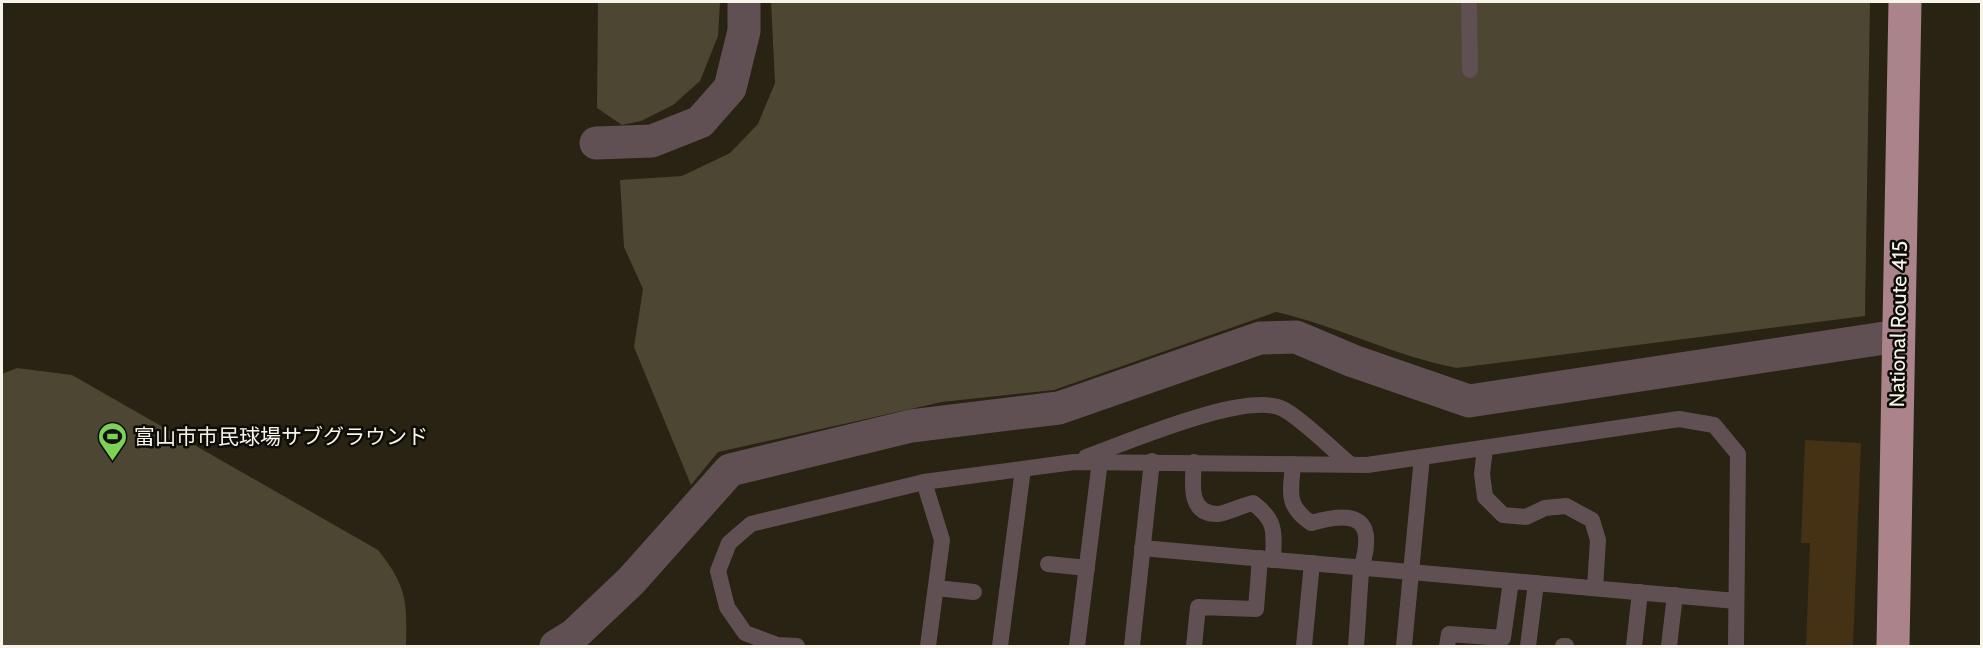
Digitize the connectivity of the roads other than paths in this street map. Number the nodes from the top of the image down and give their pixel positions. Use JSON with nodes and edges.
{"nodes":[{"id":1,"x":744,"y":2,"type":"edge"},
{"id":2,"x":1469,"y":2,"type":"edge"},
{"id":3,"x":1905,"y":2,"type":"edge"},
{"id":4,"x":1470,"y":70,"type":"dead end"},
{"id":5,"x":596,"y":142,"type":"dead end"},
{"id":6,"x":1898,"y":336,"type":"junction"},
{"id":7,"x":1485,"y":448,"type":"junction"},
{"id":8,"x":1422,"y":457,"type":"junction"},
{"id":9,"x":1100,"y":461,"type":"junction"},
{"id":10,"x":1152,"y":461,"type":"junction"},
{"id":11,"x":1074,"y":462,"type":"junction"},
{"id":12,"x":1194,"y":462,"type":"junction"},
{"id":13,"x":1293,"y":464,"type":"junction"},
{"id":14,"x":1350,"y":464,"type":"junction"},
{"id":15,"x":1023,"y":469,"type":"junction"},
{"id":16,"x":924,"y":482,"type":"junction"},
{"id":17,"x":1142,"y":548,"type":"junction"},
{"id":18,"x":1266,"y":559,"type":"junction"},
{"id":19,"x":1312,"y":563,"type":"junction"},
{"id":20,"x":1048,"y":564,"type":"dead end"},
{"id":21,"x":1361,"y":567,"type":"junction"},
{"id":22,"x":1087,"y":568,"type":"junction"},
{"id":23,"x":1411,"y":572,"type":"junction"},
{"id":24,"x":1511,"y":581,"type":"junction"},
{"id":25,"x":1536,"y":583,"type":"junction"},
{"id":26,"x":936,"y":588,"type":"junction"},
{"id":27,"x":1595,"y":588,"type":"junction"},
{"id":28,"x":974,"y":592,"type":"dead end"},
{"id":29,"x":1640,"y":592,"type":"junction"},
{"id":30,"x":1675,"y":596,"type":"junction"},
{"id":31,"x":1736,"y":601,"type":"junction"},
{"id":32,"x":556,"y":646,"type":"edge"},
{"id":33,"x":797,"y":646,"type":"edge"},
{"id":34,"x":928,"y":646,"type":"edge"},
{"id":35,"x":1000,"y":646,"type":"edge"},
{"id":36,"x":1077,"y":646,"type":"edge"},
{"id":37,"x":1132,"y":646,"type":"edge"},
{"id":38,"x":1194,"y":646,"type":"edge"},
{"id":39,"x":1304,"y":646,"type":"edge"},
{"id":40,"x":1356,"y":646,"type":"edge"},
{"id":41,"x":1404,"y":646,"type":"edge"},
{"id":42,"x":1447,"y":646,"type":"edge"},
{"id":43,"x":1528,"y":646,"type":"edge"},
{"id":44,"x":1634,"y":646,"type":"edge"},
{"id":45,"x":1669,"y":646,"type":"edge"},
{"id":46,"x":1736,"y":646,"type":"edge"},
{"id":47,"x":1893,"y":646,"type":"edge"}],
"edges":[{"from":1,"to":5,"type":"street"},
{"from":2,"to":4,"type":"lane"},
{"from":3,"to":6,"type":"highway","name":"National Route 415"},
{"from":6,"to":32,"type":"street"},
{"from":6,"to":47,"type":"highway","name":"National Route 415"},
{"from":7,"to":8,"type":"lane"},
{"from":7,"to":27,"type":"lane"},
{"from":7,"to":31,"type":"lane"},
{"from":8,"to":14,"type":"lane"},
{"from":8,"to":23,"type":"lane"},
{"from":9,"to":10,"type":"lane"},
{"from":9,"to":11,"type":"lane"},
{"from":9,"to":22,"type":"lane"},
{"from":10,"to":12,"type":"lane"},
{"from":10,"to":17,"type":"lane"},
{"from":11,"to":14,"type":"lane"},
{"from":11,"to":15,"type":"lane"},
{"from":12,"to":13,"type":"lane"},
{"from":12,"to":18,"type":"lane"},
{"from":13,"to":14,"type":"lane"},
{"from":13,"to":21,"type":"lane"},
{"from":15,"to":16,"type":"lane"},
{"from":15,"to":35,"type":"lane"},
{"from":16,"to":26,"type":"lane"},
{"from":16,"to":33,"type":"lane"},
{"from":17,"to":18,"type":"lane"},
{"from":17,"to":37,"type":"lane"},
{"from":18,"to":19,"type":"lane"},
{"from":18,"to":38,"type":"lane"},
{"from":19,"to":21,"type":"lane"},
{"from":19,"to":39,"type":"lane"},
{"from":20,"to":22,"type":"lane"},
{"from":21,"to":23,"type":"lane"},
{"from":21,"to":40,"type":"lane"},
{"from":22,"to":36,"type":"lane"},
{"from":23,"to":24,"type":"lane"},
{"from":23,"to":41,"type":"lane"},
{"from":24,"to":25,"type":"lane"},
{"from":24,"to":42,"type":"lane"},
{"from":25,"to":27,"type":"lane"},
{"from":25,"to":43,"type":"lane"},
{"from":26,"to":28,"type":"lane"},
{"from":26,"to":34,"type":"lane"},
{"from":27,"to":29,"type":"lane"},
{"from":29,"to":30,"type":"lane"},
{"from":29,"to":44,"type":"lane"},
{"from":30,"to":31,"type":"lane"},
{"from":30,"to":45,"type":"lane"},
{"from":31,"to":46,"type":"lane"}]}
